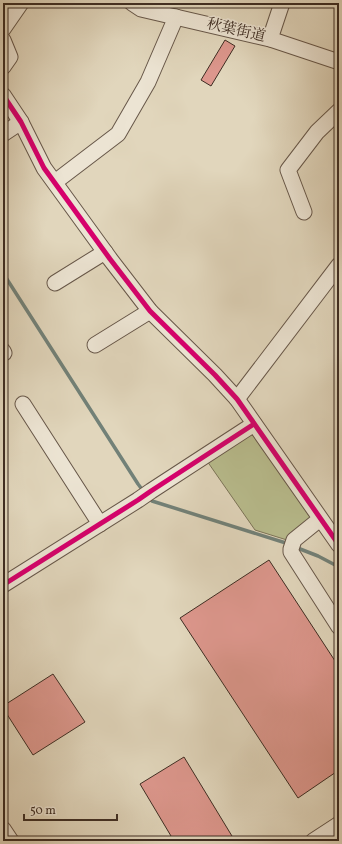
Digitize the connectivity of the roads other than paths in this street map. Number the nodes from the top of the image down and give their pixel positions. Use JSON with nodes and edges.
{"nodes":[{"id":1,"x":21,"y":3,"type":"edge"},
{"id":2,"x":132,"y":3,"type":"edge"},
{"id":3,"x":282,"y":3,"type":"edge"},
{"id":4,"x":176,"y":17,"type":"junction"},
{"id":5,"x":3,"y":29,"type":"edge"},
{"id":6,"x":270,"y":39,"type":"junction"},
{"id":7,"x":3,"y":40,"type":"edge"},
{"id":8,"x":339,"y":62,"type":"edge"},
{"id":9,"x":3,"y":67,"type":"edge"},
{"id":10,"x":3,"y":94,"type":"edge"},
{"id":11,"x":339,"y":111,"type":"edge"},
{"id":12,"x":21,"y":122,"type":"junction"},
{"id":13,"x":3,"y":134,"type":"edge"},
{"id":14,"x":55,"y":182,"type":"junction"},
{"id":15,"x":304,"y":212,"type":"dead end"},
{"id":16,"x":105,"y":252,"type":"junction"},
{"id":17,"x":339,"y":265,"type":"edge"},
{"id":18,"x":56,"y":283,"type":"dead end"},
{"id":19,"x":150,"y":311,"type":"junction"},
{"id":20,"x":95,"y":345,"type":"dead end"},
{"id":21,"x":237,"y":399,"type":"junction"},
{"id":22,"x":23,"y":404,"type":"dead end"},
{"id":23,"x":254,"y":424,"type":"junction"},
{"id":24,"x":320,"y":518,"type":"junction"},
{"id":25,"x":100,"y":524,"type":"junction"},
{"id":26,"x":339,"y":545,"type":"edge"},
{"id":27,"x":3,"y":585,"type":"edge"},
{"id":28,"x":339,"y":627,"type":"edge"},
{"id":29,"x":339,"y":824,"type":"edge"},
{"id":30,"x":3,"y":829,"type":"edge"},
{"id":31,"x":11,"y":841,"type":"edge"},
{"id":32,"x":313,"y":841,"type":"edge"}],
"edges":[{"from":1,"to":5,"type":"street"},
{"from":2,"to":4,"type":"street","name":"秋葉街道"},
{"from":3,"to":6,"type":"street"},
{"from":4,"to":6,"type":"street","name":"秋葉街道"},
{"from":4,"to":14,"type":"street"},
{"from":6,"to":8,"type":"street","name":"秋葉街道"},
{"from":7,"to":9,"type":"street"},
{"from":10,"to":12,"type":"street"},
{"from":11,"to":15,"type":"street"},
{"from":12,"to":13,"type":"street"},
{"from":12,"to":14,"type":"street"},
{"from":14,"to":16,"type":"street"},
{"from":16,"to":18,"type":"street"},
{"from":16,"to":19,"type":"street"},
{"from":17,"to":21,"type":"street"},
{"from":19,"to":20,"type":"street"},
{"from":19,"to":21,"type":"street"},
{"from":21,"to":23,"type":"street"},
{"from":22,"to":25,"type":"street"},
{"from":23,"to":24,"type":"street"},
{"from":23,"to":25,"type":"street"},
{"from":24,"to":26,"type":"street"},
{"from":24,"to":28,"type":"street"},
{"from":25,"to":27,"type":"street"},
{"from":29,"to":32,"type":"street"},
{"from":30,"to":31,"type":"street"}]}
